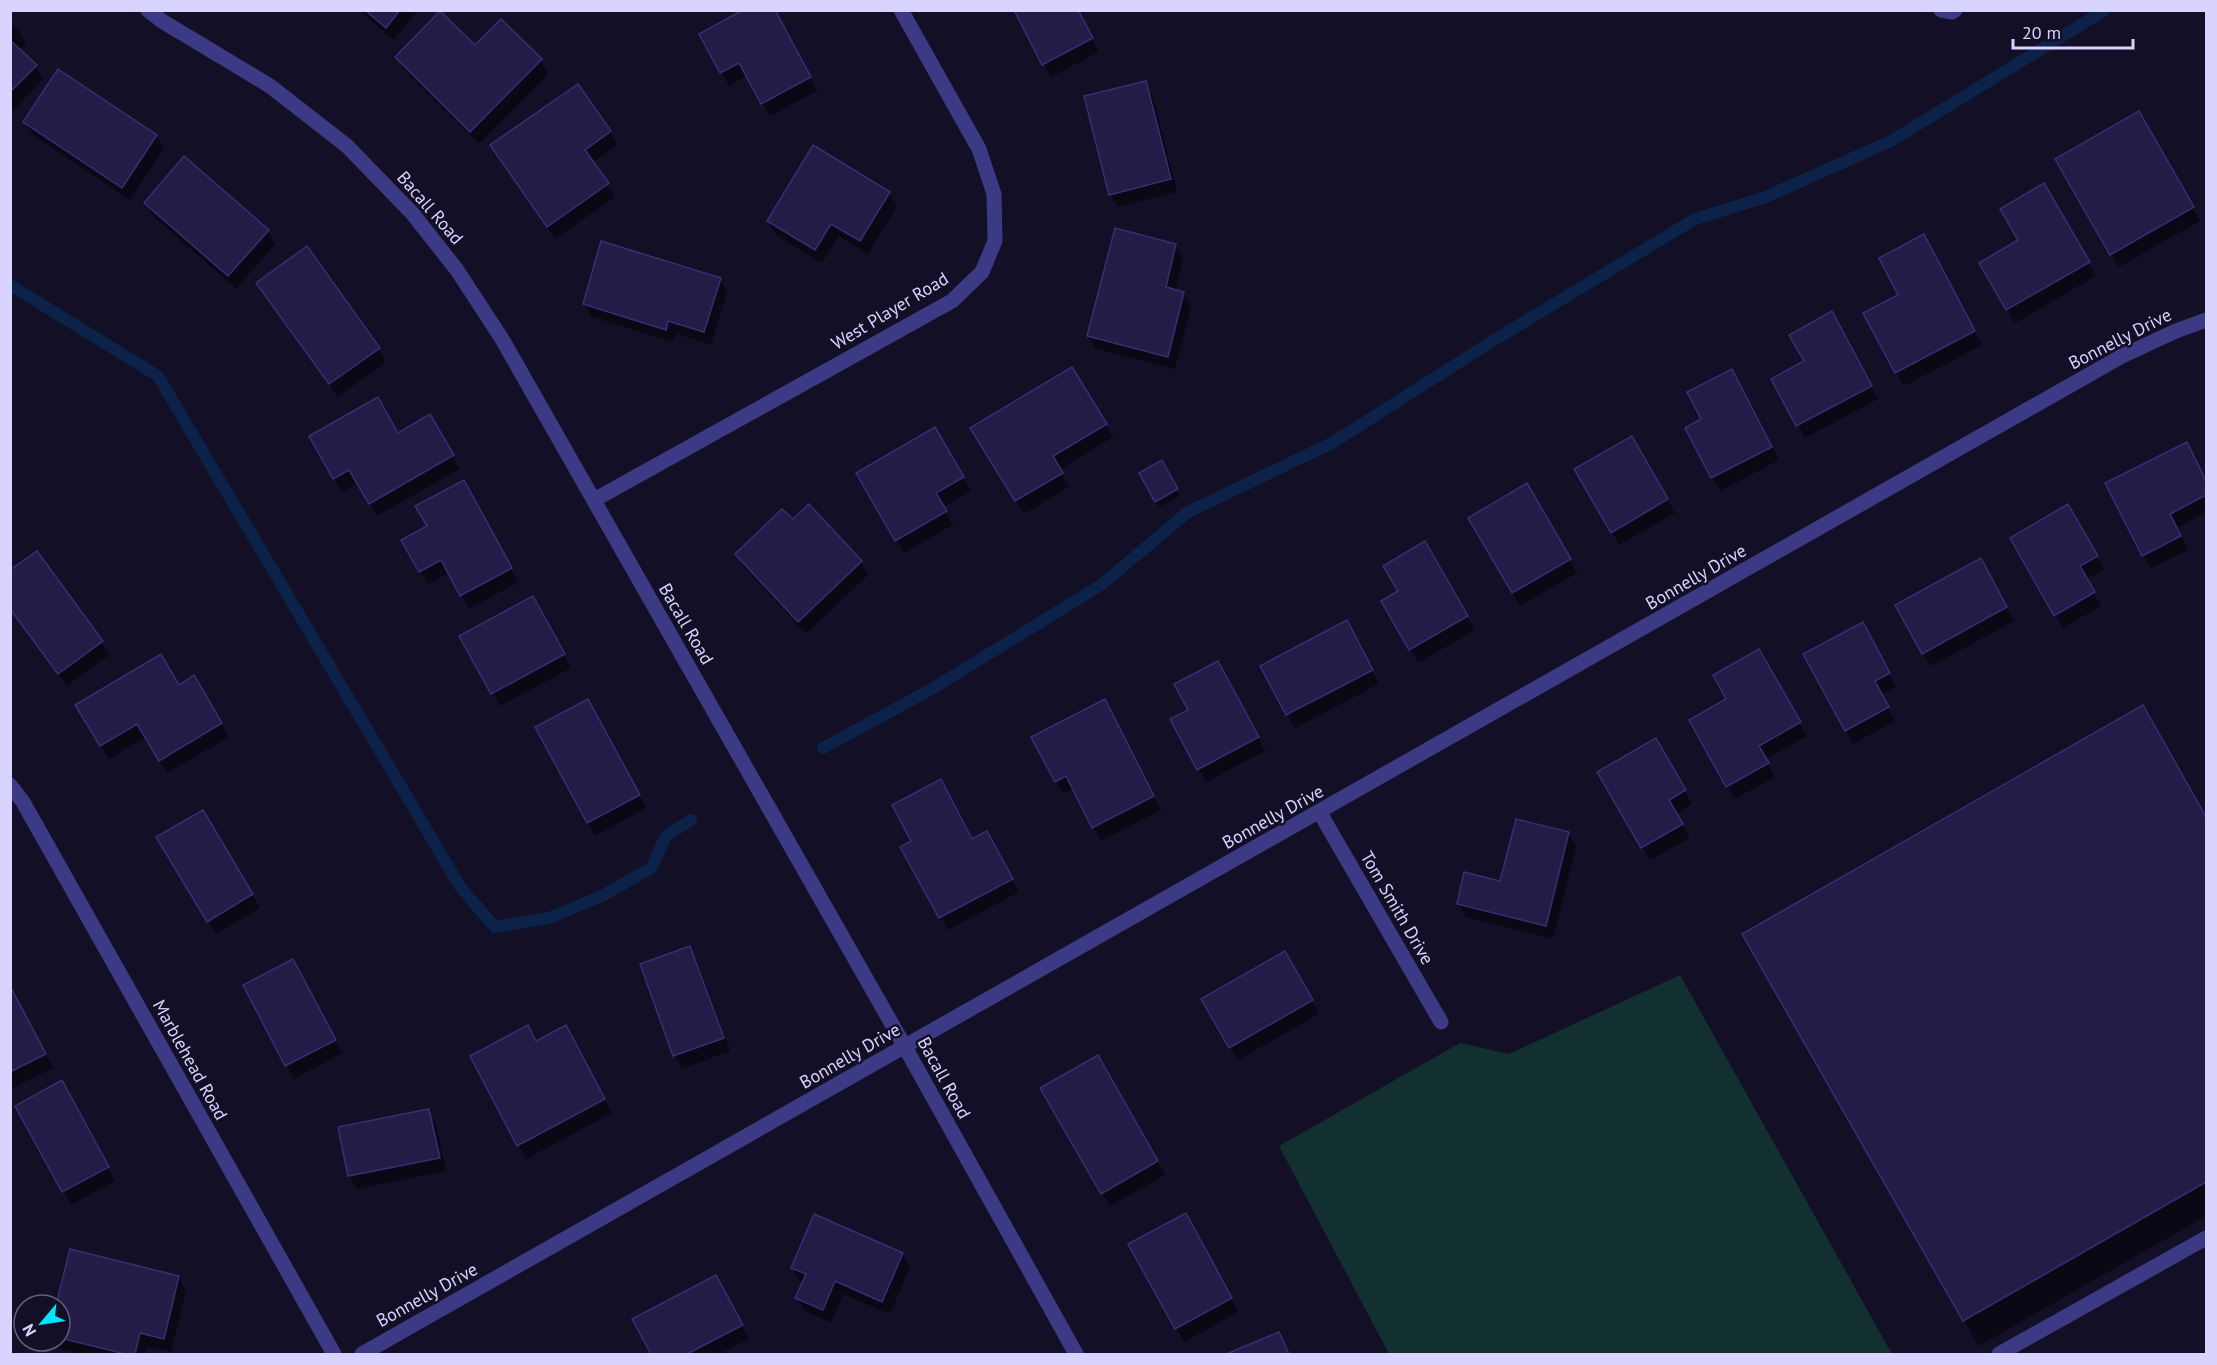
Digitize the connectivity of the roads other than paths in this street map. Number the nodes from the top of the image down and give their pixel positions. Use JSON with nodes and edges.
{"nodes":[{"id":1,"x":148,"y":10,"type":"edge"},
{"id":2,"x":901,"y":10,"type":"edge"},
{"id":3,"x":1941,"y":10,"type":"edge"},
{"id":4,"x":1954,"y":10,"type":"edge"},
{"id":5,"x":2206,"y":320,"type":"edge"},
{"id":6,"x":594,"y":500,"type":"junction"},
{"id":7,"x":10,"y":785,"type":"edge"},
{"id":8,"x":1320,"y":813,"type":"junction"},
{"id":9,"x":1441,"y":1023,"type":"dead end"},
{"id":10,"x":905,"y":1047,"type":"junction"},
{"id":11,"x":2206,"y":1238,"type":"edge"},
{"id":12,"x":334,"y":1354,"type":"edge"},
{"id":13,"x":362,"y":1354,"type":"edge"},
{"id":14,"x":1076,"y":1354,"type":"edge"},
{"id":15,"x":2000,"y":1354,"type":"edge"}],
"edges":[{"from":1,"to":6,"type":"street","name":"Bacall Road"},
{"from":2,"to":6,"type":"street","name":"West Player Road"},
{"from":3,"to":4,"type":"street"},
{"from":5,"to":8,"type":"street","name":"Bonnelly Drive"},
{"from":6,"to":10,"type":"street","name":"Bacall Road"},
{"from":7,"to":12,"type":"street","name":"Marblehead Road"},
{"from":8,"to":9,"type":"street","name":"Tom Smith Drive"},
{"from":8,"to":10,"type":"street","name":"Bonnelly Drive"},
{"from":10,"to":13,"type":"street","name":"Bonnelly Drive"},
{"from":10,"to":14,"type":"street","name":"Bacall Road"},
{"from":11,"to":15,"type":"street"}]}
